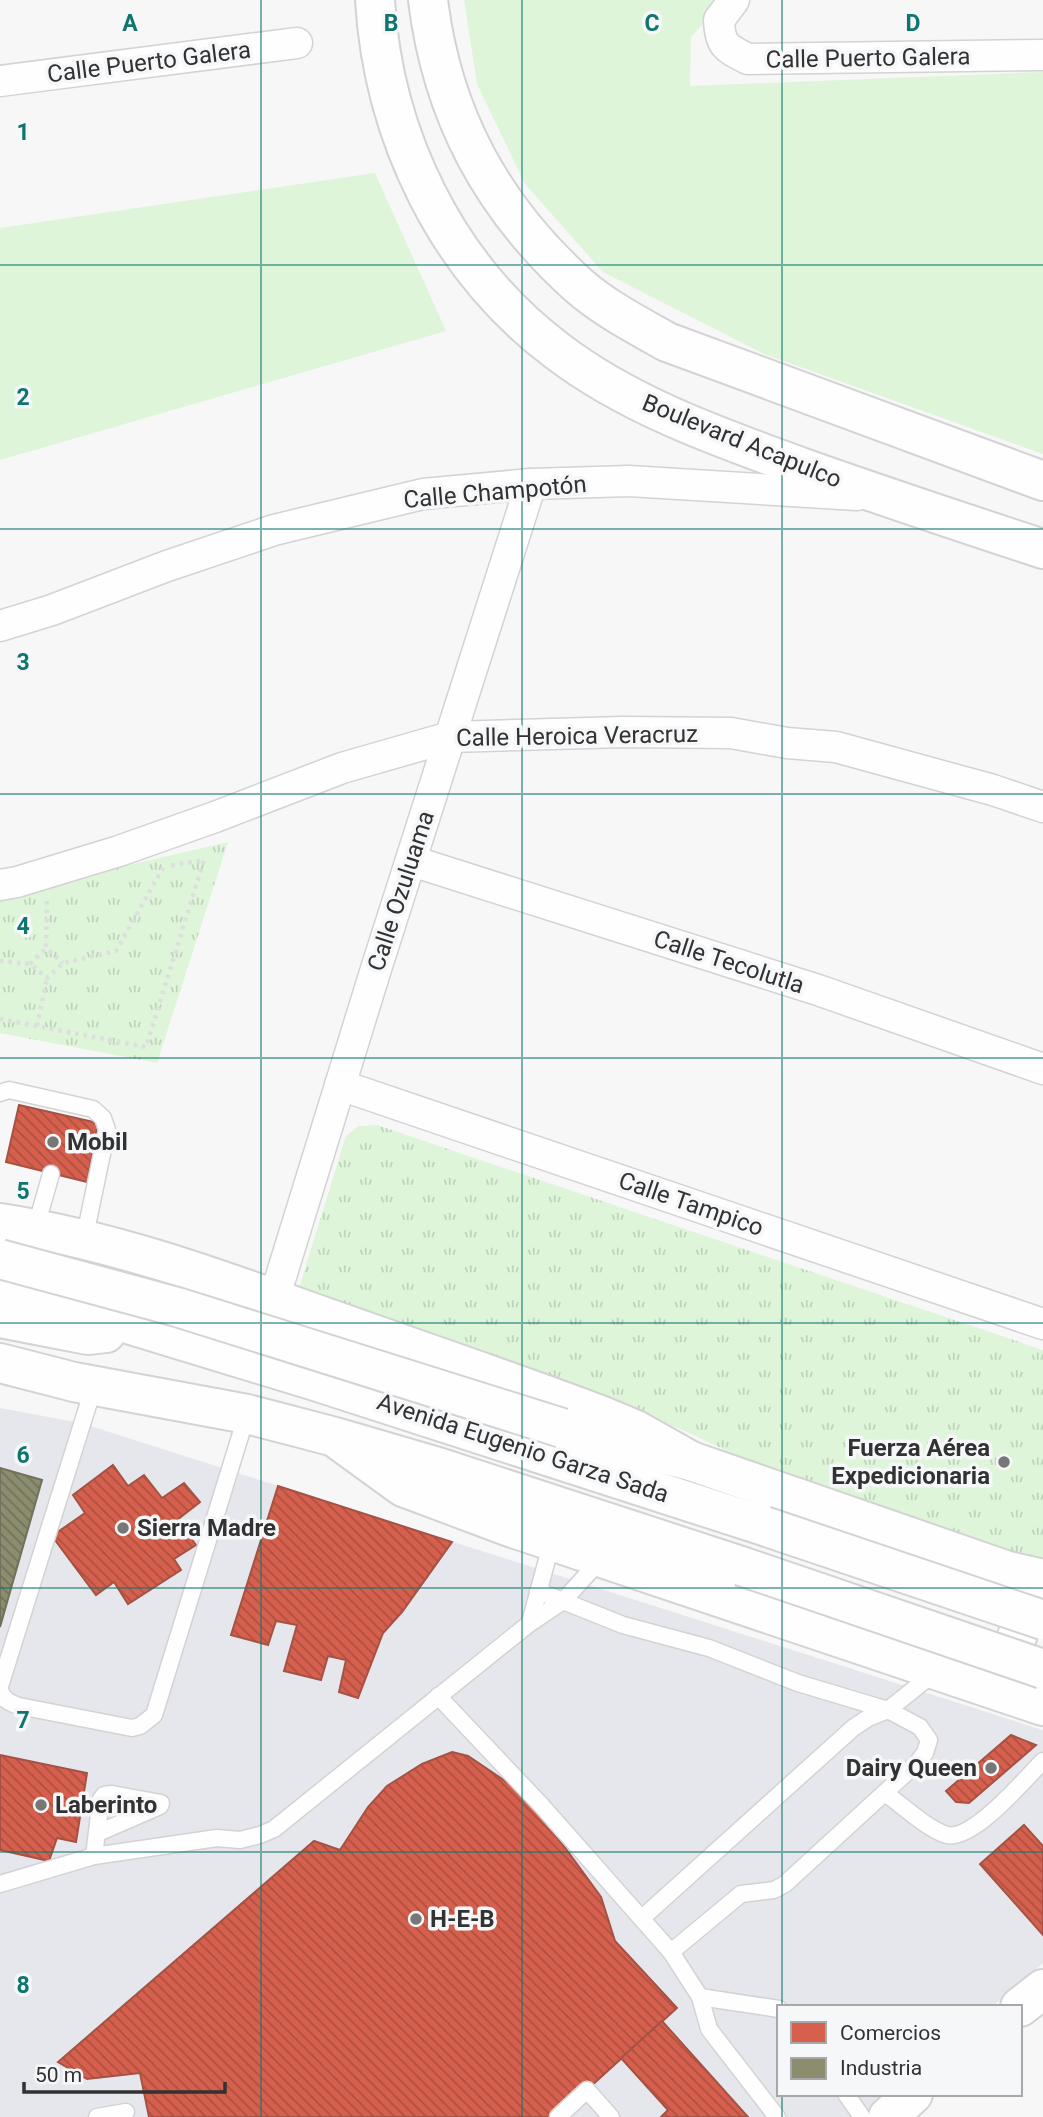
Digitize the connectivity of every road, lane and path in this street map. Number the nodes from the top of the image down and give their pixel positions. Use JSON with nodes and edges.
{"nodes":[{"id":1,"x":375,"y":0,"type":"edge"},
{"id":2,"x":428,"y":0,"type":"edge"},
{"id":3,"x":726,"y":10,"type":"edge"},
{"id":4,"x":297,"y":43,"type":"dead end"},
{"id":5,"x":1043,"y":55,"type":"edge"},
{"id":6,"x":0,"y":81,"type":"edge"},
{"id":7,"x":1043,"y":481,"type":"edge"},
{"id":8,"x":531,"y":484,"type":"junction"},
{"id":9,"x":884,"y":496,"type":"junction"},
{"id":10,"x":1043,"y":549,"type":"edge"},
{"id":11,"x":0,"y":626,"type":"edge"},
{"id":12,"x":450,"y":737,"type":"junction"},
{"id":13,"x":1043,"y":807,"type":"edge"},
{"id":14,"x":412,"y":861,"type":"junction"},
{"id":15,"x":0,"y":885,"type":"edge"},
{"id":16,"x":47,"y":890,"type":"dead end"},
{"id":17,"x":46,"y":948,"type":"junction"},
{"id":18,"x":0,"y":961,"type":"edge"},
{"id":19,"x":64,"y":963,"type":"junction"},
{"id":20,"x":30,"y":964,"type":"junction"},
{"id":21,"x":47,"y":978,"type":"junction"},
{"id":22,"x":0,"y":1019,"type":"edge"},
{"id":23,"x":37,"y":1026,"type":"junction"},
{"id":24,"x":1043,"y":1069,"type":"edge"},
{"id":25,"x":340,"y":1085,"type":"junction"},
{"id":26,"x":0,"y":1093,"type":"edge"},
{"id":27,"x":51,"y":1174,"type":"dead end"},
{"id":28,"x":84,"y":1240,"type":"junction"},
{"id":29,"x":15,"y":1262,"type":"edge"},
{"id":30,"x":274,"y":1299,"type":"junction"},
{"id":31,"x":1043,"y":1324,"type":"edge"},
{"id":32,"x":0,"y":1363,"type":"edge"},
{"id":33,"x":72,"y":1381,"type":"junction"},
{"id":34,"x":0,"y":1383,"type":"edge"},
{"id":35,"x":247,"y":1414,"type":"junction"},
{"id":36,"x":335,"y":1437,"type":"junction"},
{"id":37,"x":691,"y":1461,"type":"junction"},
{"id":38,"x":552,"y":1541,"type":"junction"},
{"id":39,"x":602,"y":1558,"type":"junction"},
{"id":40,"x":1026,"y":1575,"type":"edge"},
{"id":41,"x":538,"y":1591,"type":"junction"},
{"id":42,"x":563,"y":1601,"type":"junction"},
{"id":43,"x":1043,"y":1620,"type":"edge"},
{"id":44,"x":530,"y":1623,"type":"junction"},
{"id":45,"x":1043,"y":1669,"type":"edge"},
{"id":46,"x":953,"y":1677,"type":"junction"},
{"id":47,"x":0,"y":1688,"type":"edge"},
{"id":48,"x":438,"y":1696,"type":"junction"},
{"id":49,"x":1043,"y":1706,"type":"edge"},
{"id":50,"x":888,"y":1710,"type":"junction"},
{"id":51,"x":1043,"y":1761,"type":"edge"},
{"id":52,"x":885,"y":1793,"type":"junction"},
{"id":53,"x":98,"y":1833,"type":"dead end"},
{"id":54,"x":94,"y":1856,"type":"junction"},
{"id":55,"x":0,"y":1884,"type":"edge"},
{"id":56,"x":642,"y":1918,"type":"junction"},
{"id":57,"x":671,"y":1952,"type":"junction"},
{"id":58,"x":1043,"y":1989,"type":"edge"},
{"id":59,"x":700,"y":1997,"type":"junction"},
{"id":60,"x":1022,"y":2005,"type":"edge"},
{"id":61,"x":777,"y":2009,"type":"edge"},
{"id":62,"x":847,"y":2096,"type":"edge"},
{"id":63,"x":911,"y":2096,"type":"edge"},
{"id":64,"x":126,"y":2112,"type":"dead end"},
{"id":65,"x":97,"y":2117,"type":"edge"},
{"id":66,"x":558,"y":2117,"type":"edge"},
{"id":67,"x":611,"y":2117,"type":"edge"},
{"id":68,"x":776,"y":2117,"type":"edge"},
{"id":69,"x":862,"y":2117,"type":"edge"},
{"id":70,"x":888,"y":2117,"type":"edge"}],
"edges":[{"from":1,"to":9,"type":"main road","name":"Boulevard Acapulco"},
{"from":2,"to":7,"type":"main road"},
{"from":3,"to":5,"type":"street","name":"Calle Puerto Galera"},
{"from":4,"to":6,"type":"street","name":"Calle Puerto Galera"},
{"from":8,"to":9,"type":"street","name":"Calle Champotón"},
{"from":8,"to":11,"type":"street","name":"Calle Champotón"},
{"from":8,"to":12,"type":"street","name":"Calle Ozuluama"},
{"from":9,"to":10,"type":"main road","name":"Boulevard Acapulco"},
{"from":12,"to":13,"type":"street","name":"Calle Heroica Veracruz"},
{"from":12,"to":14,"type":"street","name":"Calle Ozuluama"},
{"from":12,"to":15,"type":"street","name":"Calle Heroica Veracruz"},
{"from":14,"to":24,"type":"street","name":"Calle Tecolutla"},
{"from":14,"to":25,"type":"street","name":"Calle Ozuluama"},
{"from":16,"to":17,"type":"path"},
{"from":17,"to":19,"type":"path"},
{"from":17,"to":20,"type":"path"},
{"from":18,"to":20,"type":"path"},
{"from":19,"to":21,"type":"path"},
{"from":19,"to":23,"type":"path"},
{"from":20,"to":21,"type":"path"},
{"from":21,"to":23,"type":"path"},
{"from":22,"to":23,"type":"path"},
{"from":25,"to":30,"type":"street","name":"Calle Ozuluama"},
{"from":25,"to":31,"type":"street","name":"Calle Tampico"},
{"from":26,"to":28,"type":"lane"},
{"from":27,"to":29,"type":"lane"},
{"from":28,"to":29,"type":"main road"},
{"from":28,"to":30,"type":"main road"},
{"from":29,"to":37,"type":"main road","bridge":true},
{"from":29,"to":43,"type":"main road","name":"Avenida Eugenio Garza Sada","bridge":true},
{"from":30,"to":37,"type":"main road"},
{"from":32,"to":33,"type":"main road","name":"Avenida Eugenio Garza Sada"},
{"from":33,"to":34,"type":"main road"},
{"from":33,"to":35,"type":"main road","name":"Avenida Eugenio Garza Sada"},
{"from":33,"to":47,"type":"lane"},
{"from":35,"to":36,"type":"main road","name":"Avenida Eugenio Garza Sada"},
{"from":35,"to":47,"type":"lane"},
{"from":36,"to":38,"type":"main road"},
{"from":36,"to":45,"type":"main road","name":"Avenida Eugenio Garza Sada","bridge":true},
{"from":37,"to":40,"type":"main road"},
{"from":38,"to":39,"type":"main road"},
{"from":38,"to":41,"type":"lane"},
{"from":39,"to":42,"type":"lane"},
{"from":39,"to":46,"type":"main road"},
{"from":40,"to":46,"type":"main road"},
{"from":41,"to":42,"type":"lane"},
{"from":41,"to":44,"type":"lane"},
{"from":42,"to":44,"type":"lane"},
{"from":42,"to":50,"type":"lane"},
{"from":44,"to":48,"type":"lane"},
{"from":46,"to":49,"type":"main road"},
{"from":46,"to":50,"type":"lane"},
{"from":48,"to":54,"type":"lane"},
{"from":48,"to":56,"type":"lane"},
{"from":50,"to":52,"type":"lane"},
{"from":50,"to":56,"type":"lane"},
{"from":51,"to":52,"type":"lane"},
{"from":52,"to":57,"type":"lane"},
{"from":53,"to":54,"type":"lane"},
{"from":54,"to":55,"type":"lane"},
{"from":56,"to":57,"type":"lane"},
{"from":57,"to":59,"type":"lane"},
{"from":58,"to":60,"type":"main road"},
{"from":59,"to":61,"type":"lane"},
{"from":59,"to":68,"type":"lane"},
{"from":62,"to":69,"type":"lane"},
{"from":63,"to":70,"type":"main road"},
{"from":64,"to":65,"type":"lane"},
{"from":66,"to":67,"type":"lane"}]}
